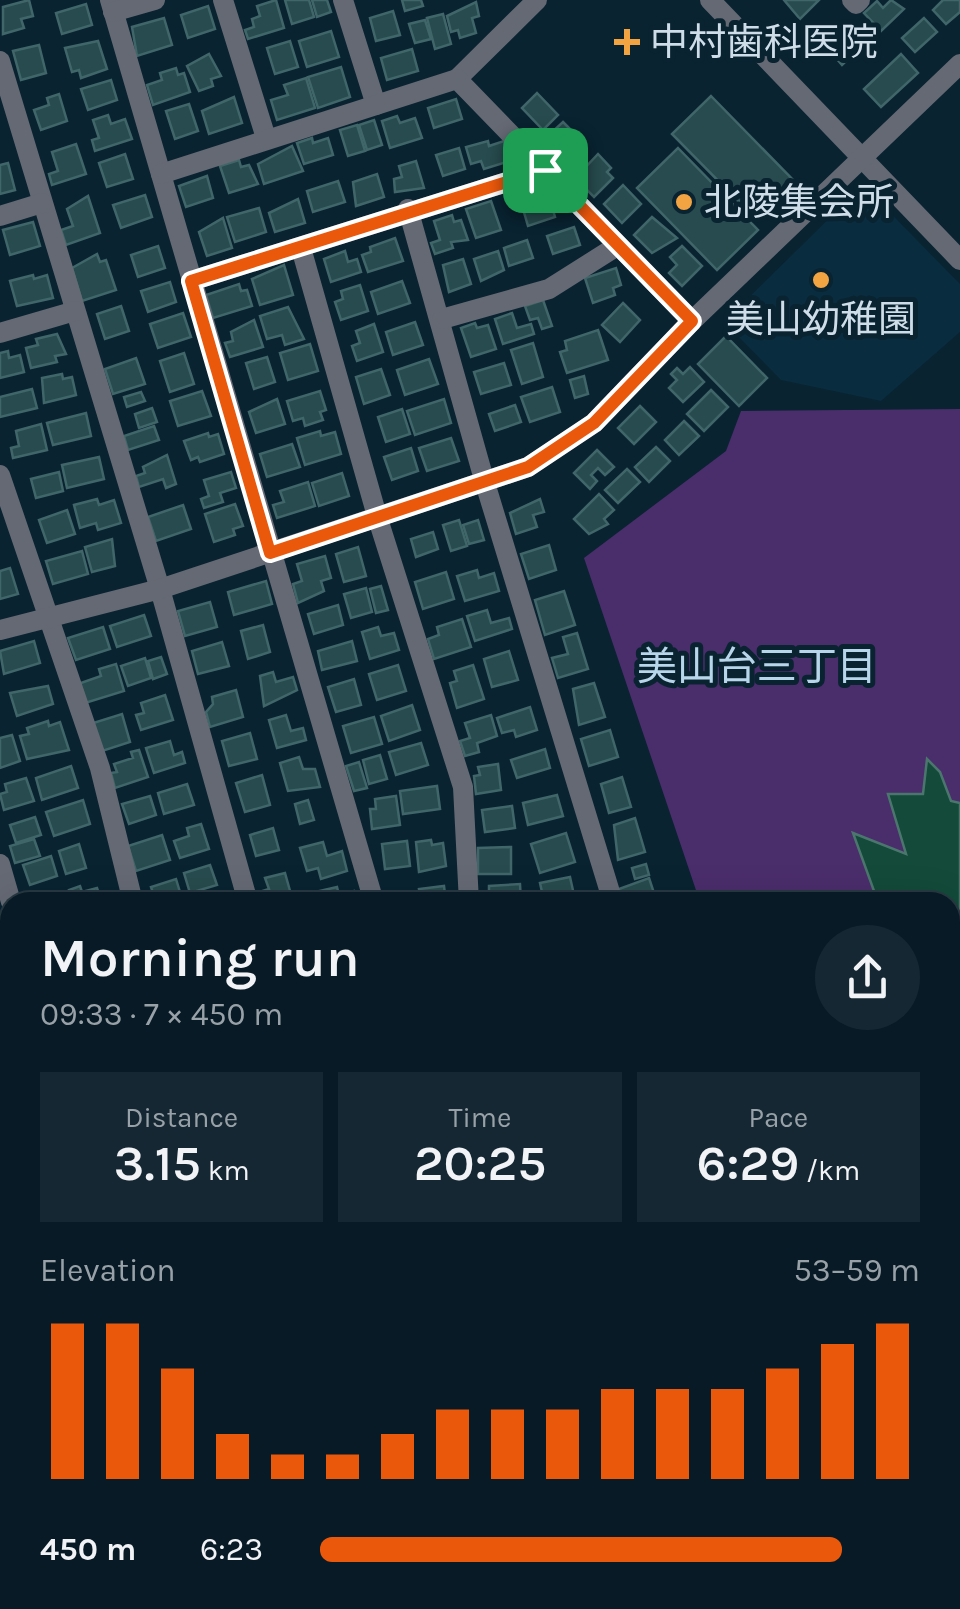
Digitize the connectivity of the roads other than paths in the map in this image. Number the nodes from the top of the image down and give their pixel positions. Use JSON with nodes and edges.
{"nodes":[{"id":1,"x":155,"y":0,"type":"edge"},
{"id":2,"x":223,"y":0,"type":"edge"},
{"id":3,"x":343,"y":0,"type":"edge"},
{"id":4,"x":537,"y":0,"type":"edge"},
{"id":5,"x":710,"y":0,"type":"edge"},
{"id":6,"x":852,"y":0,"type":"edge"},
{"id":7,"x":860,"y":0,"type":"edge"},
{"id":8,"x":111,"y":6,"type":"edge"},
{"id":9,"x":0,"y":62,"type":"edge"},
{"id":10,"x":960,"y":64,"type":"edge"},
{"id":11,"x":457,"y":78,"type":"junction"},
{"id":12,"x":376,"y":105,"type":"junction"},
{"id":13,"x":266,"y":138,"type":"junction"},
{"id":14,"x":863,"y":156,"type":"junction"},
{"id":15,"x":545,"y":170,"type":"junction"},
{"id":16,"x":160,"y":174,"type":"junction"},
{"id":17,"x":42,"y":204,"type":"junction"},
{"id":18,"x":408,"y":210,"type":"junction"},
{"id":19,"x":0,"y":216,"type":"edge"},
{"id":20,"x":617,"y":246,"type":"junction"},
{"id":21,"x":300,"y":248,"type":"junction"},
{"id":22,"x":960,"y":260,"type":"edge"},
{"id":23,"x":191,"y":281,"type":"junction"},
{"id":24,"x":75,"y":311,"type":"junction"},
{"id":25,"x":442,"y":319,"type":"junction"},
{"id":26,"x":692,"y":321,"type":"junction"},
{"id":27,"x":0,"y":334,"type":"edge"},
{"id":28,"x":0,"y":475,"type":"edge"},
{"id":29,"x":486,"y":483,"type":"junction"},
{"id":30,"x":377,"y":516,"type":"junction"},
{"id":31,"x":270,"y":553,"type":"junction"},
{"id":32,"x":160,"y":589,"type":"junction"},
{"id":33,"x":46,"y":616,"type":"junction"},
{"id":34,"x":0,"y":630,"type":"edge"},
{"id":35,"x":0,"y":864,"type":"edge"},
{"id":36,"x":9,"y":892,"type":"edge"},
{"id":37,"x":130,"y":892,"type":"edge"},
{"id":38,"x":245,"y":892,"type":"edge"},
{"id":39,"x":371,"y":892,"type":"edge"},
{"id":40,"x":468,"y":892,"type":"edge"},
{"id":41,"x":611,"y":892,"type":"edge"}],
"edges":[{"from":1,"to":8,"type":"street"},
{"from":2,"to":13,"type":"street"},
{"from":3,"to":12,"type":"street"},
{"from":4,"to":11,"type":"street"},
{"from":5,"to":14,"type":"street"},
{"from":6,"to":7,"type":"street"},
{"from":8,"to":16,"type":"street"},
{"from":9,"to":17,"type":"street"},
{"from":10,"to":14,"type":"street"},
{"from":11,"to":12,"type":"street"},
{"from":11,"to":15,"type":"street"},
{"from":12,"to":13,"type":"street"},
{"from":13,"to":16,"type":"street"},
{"from":14,"to":22,"type":"street"},
{"from":14,"to":26,"type":"street"},
{"from":15,"to":18,"type":"street"},
{"from":15,"to":20,"type":"street"},
{"from":16,"to":23,"type":"street"},
{"from":17,"to":19,"type":"street"},
{"from":17,"to":24,"type":"street"},
{"from":18,"to":21,"type":"street"},
{"from":18,"to":25,"type":"street"},
{"from":20,"to":25,"type":"street"},
{"from":20,"to":26,"type":"street"},
{"from":21,"to":23,"type":"street"},
{"from":21,"to":30,"type":"street"},
{"from":23,"to":31,"type":"street"},
{"from":24,"to":27,"type":"street"},
{"from":24,"to":32,"type":"street"},
{"from":25,"to":29,"type":"street"},
{"from":26,"to":29,"type":"street"},
{"from":28,"to":33,"type":"street"},
{"from":29,"to":30,"type":"street"},
{"from":29,"to":41,"type":"street"},
{"from":30,"to":31,"type":"street"},
{"from":30,"to":40,"type":"street"},
{"from":31,"to":32,"type":"street"},
{"from":31,"to":39,"type":"street"},
{"from":32,"to":33,"type":"street"},
{"from":32,"to":38,"type":"street"},
{"from":33,"to":34,"type":"street"},
{"from":33,"to":37,"type":"street"},
{"from":35,"to":36,"type":"street"}]}
